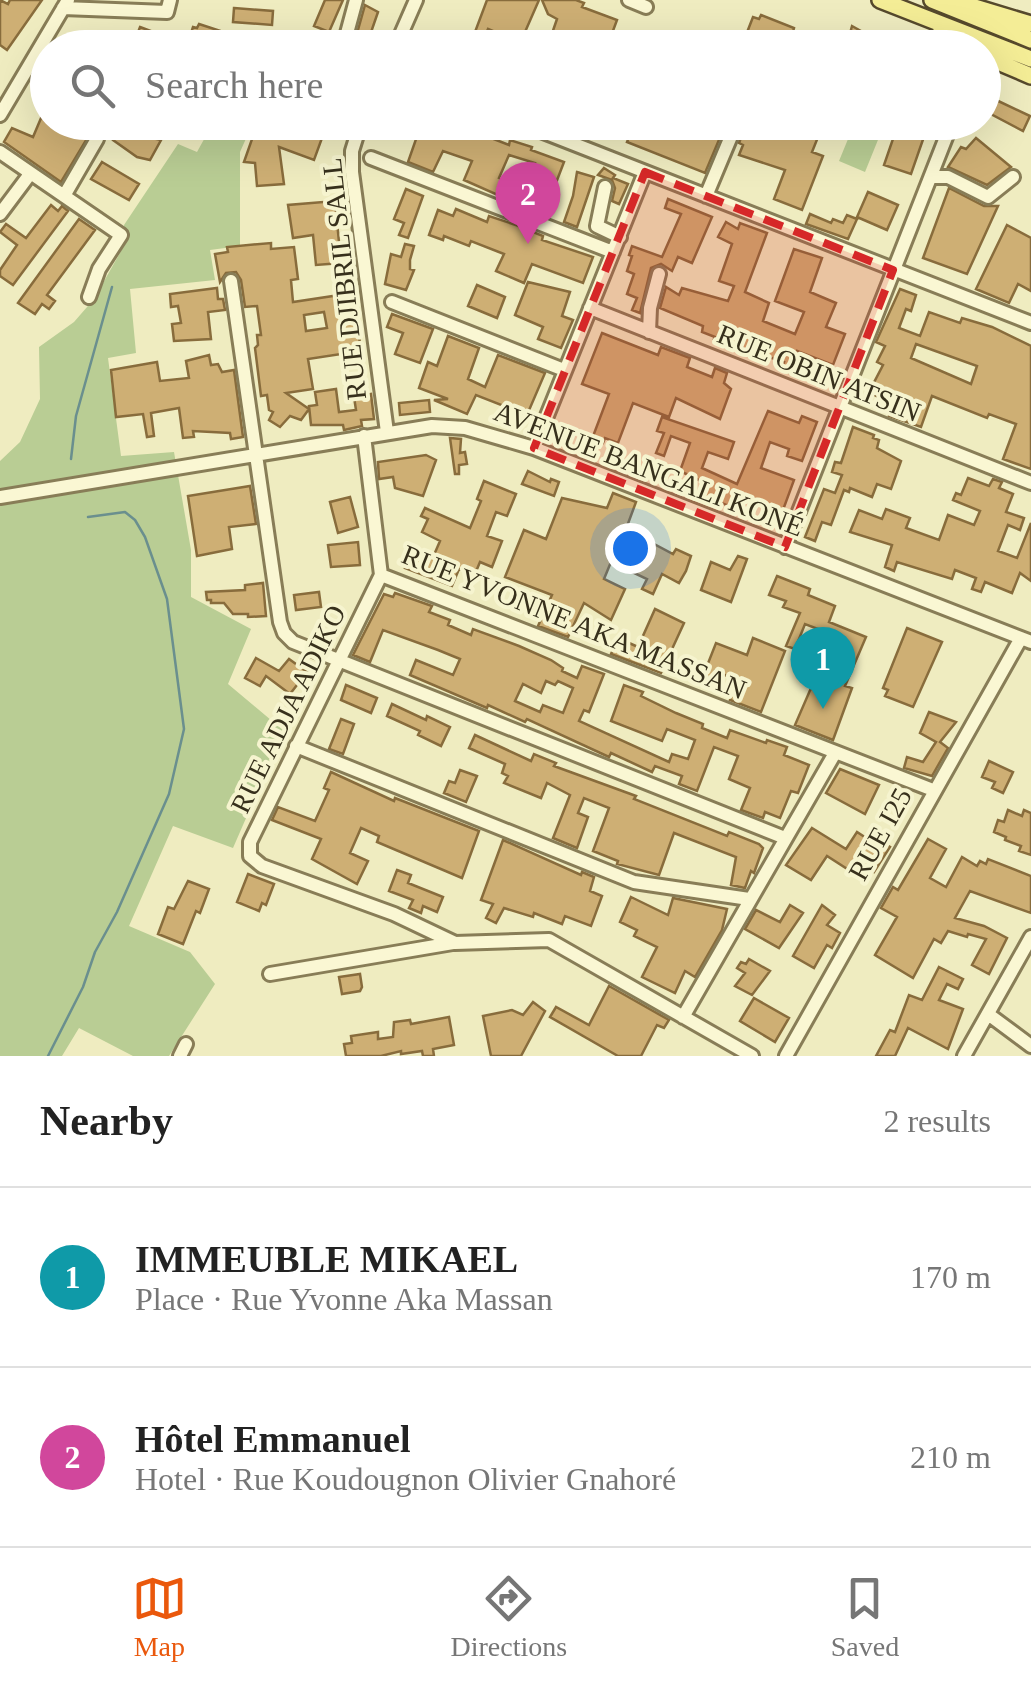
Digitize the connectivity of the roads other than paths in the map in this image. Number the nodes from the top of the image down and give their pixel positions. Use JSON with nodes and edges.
{"nodes":[{"id":1,"x":356,"y":0,"type":"edge"},
{"id":2,"x":416,"y":0,"type":"edge"},
{"id":3,"x":629,"y":0,"type":"edge"},
{"id":4,"x":880,"y":0,"type":"edge"},
{"id":5,"x":932,"y":0,"type":"edge"},
{"id":6,"x":953,"y":0,"type":"edge"},
{"id":7,"x":66,"y":4,"type":"edge"},
{"id":8,"x":168,"y":6,"type":"edge"},
{"id":9,"x":646,"y":6,"type":"dead end"},
{"id":10,"x":1031,"y":24,"type":"edge"},
{"id":11,"x":51,"y":30,"type":"edge"},
{"id":12,"x":348,"y":30,"type":"edge"},
{"id":13,"x":403,"y":30,"type":"edge"},
{"id":14,"x":935,"y":30,"type":"edge"},
{"id":15,"x":957,"y":30,"type":"edge"},
{"id":16,"x":1031,"y":40,"type":"edge"},
{"id":17,"x":1001,"y":47,"type":"edge"},
{"id":18,"x":1031,"y":59,"type":"edge"},
{"id":19,"x":1001,"y":63,"type":"edge"},
{"id":20,"x":30,"y":65,"type":"edge"},
{"id":21,"x":1031,"y":76,"type":"edge"},
{"id":22,"x":0,"y":115,"type":"edge"},
{"id":23,"x":96,"y":140,"type":"edge"},
{"id":24,"x":355,"y":140,"type":"edge"},
{"id":25,"x":564,"y":140,"type":"edge"},
{"id":26,"x":729,"y":140,"type":"edge"},
{"id":27,"x":945,"y":140,"type":"edge"},
{"id":28,"x":0,"y":152,"type":"edge"},
{"id":29,"x":370,"y":158,"type":"dead end"},
{"id":30,"x":646,"y":172,"type":"junction"},
{"id":31,"x":30,"y":174,"type":"junction"},
{"id":32,"x":931,"y":176,"type":"junction"},
{"id":33,"x":1013,"y":177,"type":"dead end"},
{"id":34,"x":604,"y":188,"type":"dead end"},
{"id":35,"x":64,"y":196,"type":"junction"},
{"id":36,"x":706,"y":196,"type":"junction"},
{"id":37,"x":0,"y":214,"type":"edge"},
{"id":38,"x":620,"y":237,"type":"junction"},
{"id":39,"x":614,"y":252,"type":"junction"},
{"id":40,"x":894,"y":270,"type":"junction"},
{"id":41,"x":660,"y":274,"type":"dead end"},
{"id":42,"x":230,"y":281,"type":"dead end"},
{"id":43,"x":89,"y":297,"type":"dead end"},
{"id":44,"x":392,"y":302,"type":"dead end"},
{"id":45,"x":590,"y":308,"type":"junction"},
{"id":46,"x":1031,"y":323,"type":"edge"},
{"id":47,"x":649,"y":332,"type":"junction"},
{"id":48,"x":564,"y":370,"type":"junction"},
{"id":49,"x":841,"y":408,"type":"junction"},
{"id":50,"x":387,"y":432,"type":"junction"},
{"id":51,"x":364,"y":436,"type":"junction"},
{"id":52,"x":534,"y":448,"type":"junction"},
{"id":53,"x":257,"y":455,"type":"junction"},
{"id":54,"x":1031,"y":483,"type":"edge"},
{"id":55,"x":0,"y":496,"type":"edge"},
{"id":56,"x":785,"y":547,"type":"junction"},
{"id":57,"x":380,"y":575,"type":"junction"},
{"id":58,"x":1026,"y":640,"type":"edge"},
{"id":59,"x":339,"y":663,"type":"junction"},
{"id":60,"x":296,"y":746,"type":"junction"},
{"id":61,"x":834,"y":753,"type":"junction"},
{"id":62,"x":933,"y":790,"type":"junction"},
{"id":63,"x":785,"y":838,"type":"junction"},
{"id":64,"x":749,"y":899,"type":"junction"},
{"id":65,"x":1031,"y":937,"type":"edge"},
{"id":66,"x":455,"y":943,"type":"junction"},
{"id":67,"x":270,"y":974,"type":"dead end"},
{"id":68,"x":988,"y":1014,"type":"junction"},
{"id":69,"x":683,"y":1017,"type":"junction"},
{"id":70,"x":1031,"y":1046,"type":"edge"},
{"id":71,"x":752,"y":1056,"type":"edge"},
{"id":72,"x":786,"y":1056,"type":"edge"},
{"id":73,"x":964,"y":1056,"type":"edge"}],
"edges":[{"from":1,"to":12,"type":"street"},
{"from":2,"to":13,"type":"street"},
{"from":3,"to":9,"type":"street"},
{"from":4,"to":14,"type":"main road"},
{"from":4,"to":15,"type":"main road"},
{"from":5,"to":16,"type":"main road"},
{"from":6,"to":10,"type":"main road"},
{"from":7,"to":8,"type":"street"},
{"from":7,"to":11,"type":"street"},
{"from":17,"to":18,"type":"main road"},
{"from":19,"to":21,"type":"main road"},
{"from":20,"to":22,"type":"street"},
{"from":23,"to":35,"type":"street"},
{"from":24,"to":50,"type":"street","name":"RUE DJIBRIL SALL"},
{"from":25,"to":30,"type":"street"},
{"from":26,"to":36,"type":"street"},
{"from":27,"to":32,"type":"street"},
{"from":28,"to":31,"type":"street"},
{"from":29,"to":39,"type":"street"},
{"from":30,"to":36,"type":"street"},
{"from":30,"to":38,"type":"street"},
{"from":31,"to":35,"type":"street"},
{"from":31,"to":37,"type":"street"},
{"from":32,"to":33,"type":"street"},
{"from":32,"to":40,"type":"street"},
{"from":34,"to":38,"type":"street"},
{"from":35,"to":43,"type":"street"},
{"from":36,"to":40,"type":"street"},
{"from":38,"to":39,"type":"street"},
{"from":39,"to":45,"type":"street"},
{"from":40,"to":46,"type":"street"},
{"from":40,"to":49,"type":"street"},
{"from":41,"to":47,"type":"street"},
{"from":42,"to":53,"type":"street"},
{"from":44,"to":48,"type":"street"},
{"from":45,"to":47,"type":"street","name":"RUE OBIN ATSIN"},
{"from":45,"to":48,"type":"street"},
{"from":47,"to":49,"type":"street","name":"RUE OBIN ATSIN"},
{"from":48,"to":52,"type":"street"},
{"from":49,"to":54,"type":"street","name":"RUE OBIN ATSIN"},
{"from":49,"to":56,"type":"street"},
{"from":50,"to":51,"type":"street","name":"AVENUE BANGALI KONÉ"},
{"from":50,"to":52,"type":"street","name":"AVENUE BANGALI KONÉ"},
{"from":51,"to":53,"type":"street","name":"AVENUE BANGALI KONÉ"},
{"from":51,"to":57,"type":"street","name":"RUE YVONNE AKA MASSAN"},
{"from":52,"to":56,"type":"street","name":"AVENUE BANGALI KONÉ"},
{"from":53,"to":55,"type":"street","name":"AVENUE BANGALI KONÉ"},
{"from":53,"to":59,"type":"street"},
{"from":56,"to":58,"type":"street","name":"AVENUE BANGALI KONÉ"},
{"from":57,"to":59,"type":"street","name":"RUE ADJA ADIKO"},
{"from":57,"to":61,"type":"street","name":"RUE YVONNE AKA MASSAN"},
{"from":58,"to":62,"type":"street","name":"RUE I25"},
{"from":59,"to":60,"type":"street","name":"RUE ADJA ADIKO"},
{"from":59,"to":63,"type":"street"},
{"from":60,"to":64,"type":"street"},
{"from":60,"to":66,"type":"street","name":"RUE ADJA ADIKO"},
{"from":61,"to":62,"type":"street","name":"RUE YVONNE AKA MASSAN"},
{"from":61,"to":63,"type":"street"},
{"from":62,"to":72,"type":"street","name":"RUE I25"},
{"from":63,"to":64,"type":"street"},
{"from":64,"to":69,"type":"street"},
{"from":65,"to":68,"type":"street"},
{"from":66,"to":67,"type":"street"},
{"from":66,"to":69,"type":"street","name":"RUE ADJA ADIKO"},
{"from":68,"to":70,"type":"street"},
{"from":68,"to":73,"type":"street"},
{"from":69,"to":71,"type":"street","name":"RUE ADJA ADIKO"}]}
